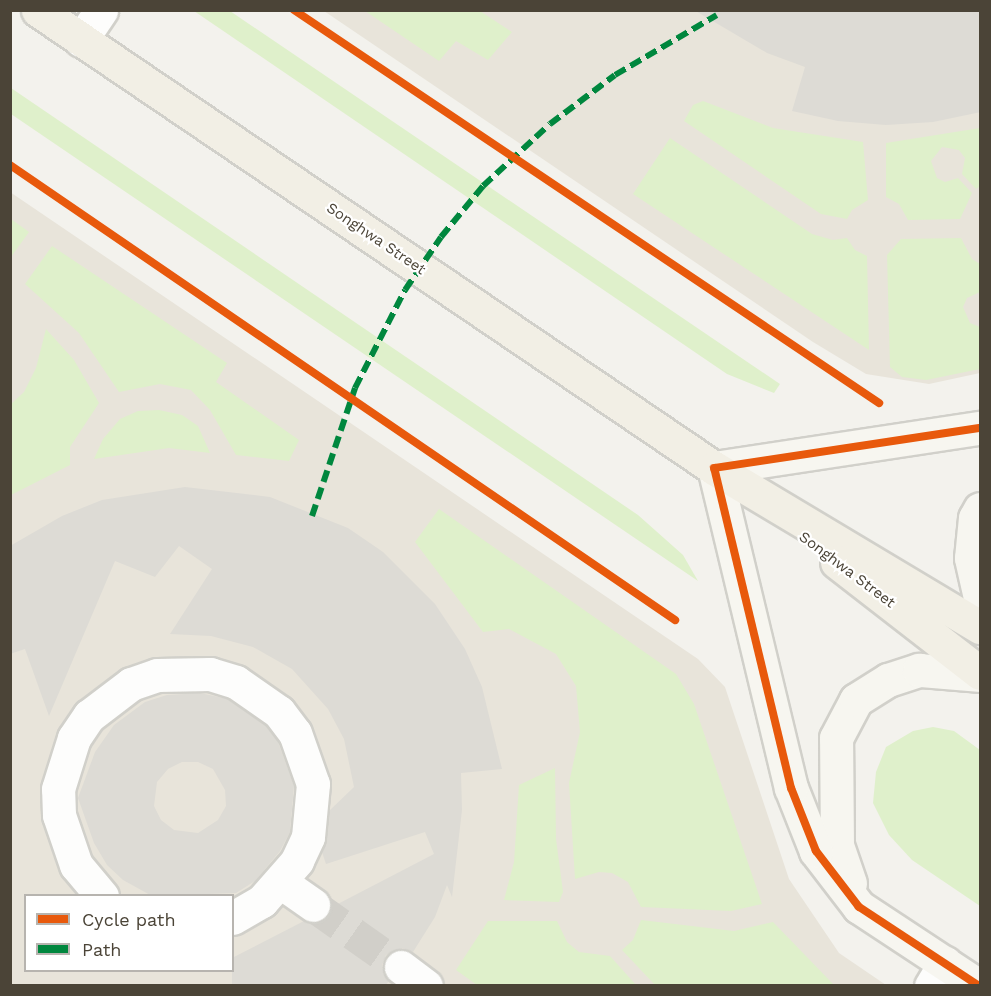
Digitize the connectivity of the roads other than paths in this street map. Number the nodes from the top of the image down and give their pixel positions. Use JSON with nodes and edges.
{"nodes":[{"id":1,"x":38,"y":10,"type":"edge"},
{"id":2,"x":100,"y":10,"type":"edge"},
{"id":3,"x":81,"y":40,"type":"junction"},
{"id":4,"x":981,"y":428,"type":"edge"},
{"id":5,"x":714,"y":468,"type":"junction"},
{"id":6,"x":981,"y":509,"type":"edge"},
{"id":7,"x":981,"y":598,"type":"edge"},
{"id":8,"x":981,"y":627,"type":"edge"},
{"id":9,"x":981,"y":674,"type":"edge"},
{"id":10,"x":282,"y":883,"type":"junction"},
{"id":11,"x":100,"y":894,"type":"edge"},
{"id":12,"x":313,"y":905,"type":"tunnel mouth"},
{"id":13,"x":859,"y":907,"type":"junction"},
{"id":14,"x":234,"y":917,"type":"edge"},
{"id":15,"x":938,"y":974,"type":"edge"},
{"id":16,"x":979,"y":986,"type":"edge"}],
"edges":[{"from":1,"to":3,"type":"main road","name":"Songhwa Street"},
{"from":2,"to":3,"type":"street"},
{"from":3,"to":5,"type":"main road","name":"Songhwa Street"},
{"from":4,"to":5,"type":"street"},
{"from":5,"to":8,"type":"main road","name":"Songhwa Street"},
{"from":5,"to":9,"type":"main road","name":"Songhwa Street"},
{"from":5,"to":13,"type":"street"},
{"from":6,"to":7,"type":"street"},
{"from":9,"to":13,"type":"street"},
{"from":10,"to":11,"type":"street"},
{"from":10,"to":12,"type":"street"},
{"from":10,"to":14,"type":"street"},
{"from":13,"to":15,"type":"street"},
{"from":15,"to":16,"type":"street"}]}
